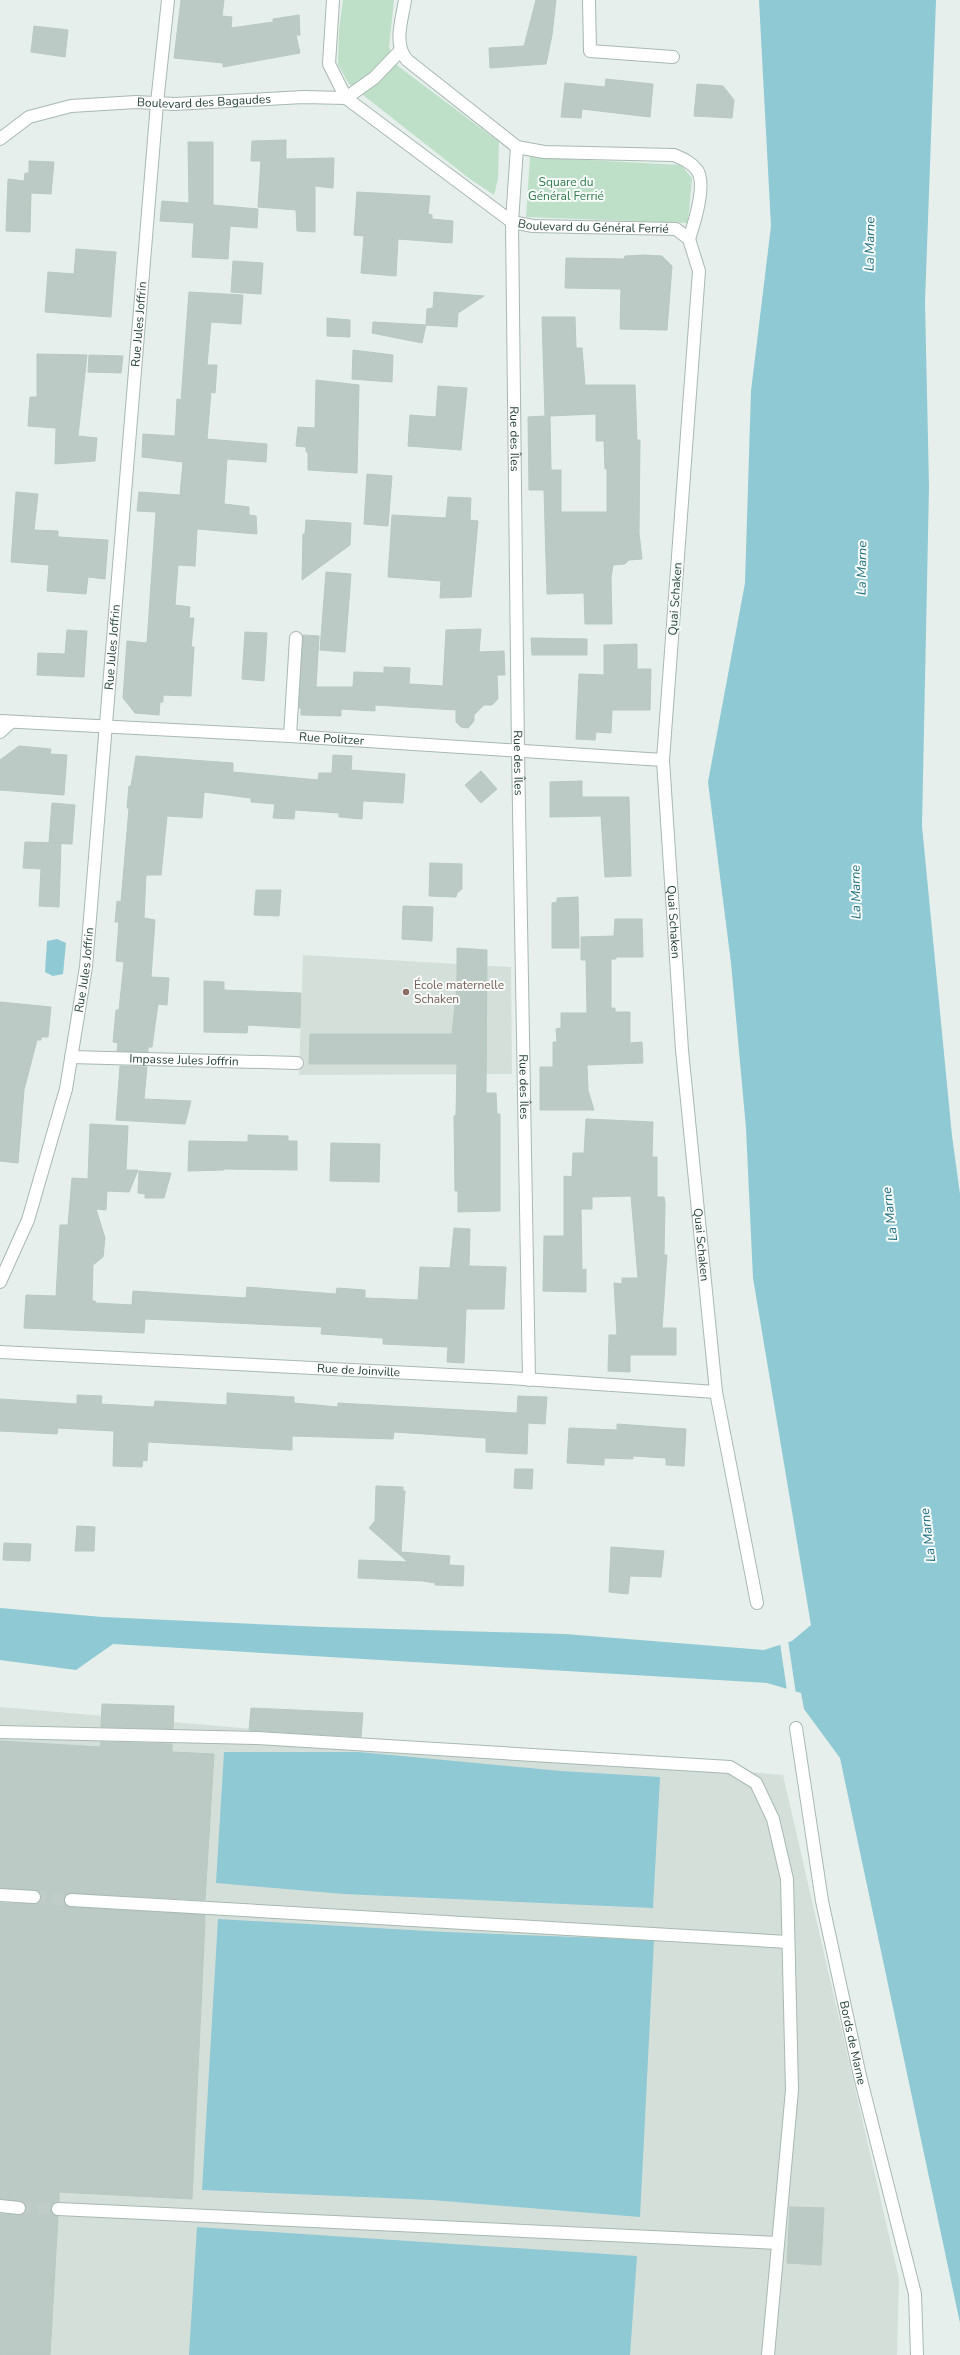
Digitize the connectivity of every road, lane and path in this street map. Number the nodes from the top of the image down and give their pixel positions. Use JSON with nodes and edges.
{"nodes":[{"id":1,"x":168,"y":0,"type":"edge"},
{"id":2,"x":333,"y":0,"type":"edge"},
{"id":3,"x":406,"y":0,"type":"edge"},
{"id":4,"x":589,"y":0,"type":"edge"},
{"id":5,"x":400,"y":51,"type":"junction"},
{"id":6,"x":673,"y":57,"type":"dead end"},
{"id":7,"x":346,"y":98,"type":"junction"},
{"id":8,"x":157,"y":103,"type":"junction"},
{"id":9,"x":0,"y":139,"type":"edge"},
{"id":10,"x":518,"y":146,"type":"junction"},
{"id":11,"x":512,"y":222,"type":"junction"},
{"id":12,"x":689,"y":239,"type":"junction"},
{"id":13,"x":296,"y":638,"type":"dead end"},
{"id":14,"x":5,"y":722,"type":"edge"},
{"id":15,"x":107,"y":727,"type":"junction"},
{"id":16,"x":0,"y":732,"type":"edge"},
{"id":17,"x":290,"y":736,"type":"junction"},
{"id":18,"x":518,"y":751,"type":"junction"},
{"id":19,"x":663,"y":760,"type":"junction"},
{"id":20,"x":71,"y":1057,"type":"junction"},
{"id":21,"x":297,"y":1063,"type":"dead end"},
{"id":22,"x":0,"y":1282,"type":"edge"},
{"id":23,"x":0,"y":1352,"type":"edge"},
{"id":24,"x":529,"y":1380,"type":"junction"},
{"id":25,"x":716,"y":1392,"type":"junction"},
{"id":26,"x":757,"y":1603,"type":"dead end"},
{"id":27,"x":796,"y":1728,"type":"dead end"},
{"id":28,"x":0,"y":1732,"type":"edge"},
{"id":29,"x":0,"y":1895,"type":"edge"},
{"id":30,"x":34,"y":1897,"type":"tunnel mouth"},
{"id":31,"x":71,"y":1900,"type":"tunnel mouth"},
{"id":32,"x":788,"y":1942,"type":"junction"},
{"id":33,"x":0,"y":2206,"type":"edge"},
{"id":34,"x":19,"y":2208,"type":"tunnel mouth"},
{"id":35,"x":58,"y":2209,"type":"tunnel mouth"},
{"id":36,"x":778,"y":2243,"type":"junction"},
{"id":37,"x":768,"y":2355,"type":"edge"},
{"id":38,"x":917,"y":2355,"type":"edge"}],
"edges":[{"from":1,"to":8,"type":"street","name":"Rue Jules Joffrin"},
{"from":2,"to":7,"type":"street","name":"Boulevard du Général Ferrié"},
{"from":3,"to":5,"type":"street"},
{"from":4,"to":6,"type":"street"},
{"from":5,"to":7,"type":"street"},
{"from":5,"to":10,"type":"street"},
{"from":7,"to":8,"type":"street","name":"Boulevard des Bagaudes"},
{"from":7,"to":11,"type":"street","name":"Boulevard du Général Ferrié"},
{"from":8,"to":9,"type":"street","name":"Boulevard des Bagaudes"},
{"from":8,"to":15,"type":"street","name":"Rue Jules Joffrin"},
{"from":10,"to":11,"type":"street","name":"Rue des Îles"},
{"from":10,"to":12,"type":"street"},
{"from":11,"to":12,"type":"street","name":"Boulevard du Général Ferrié"},
{"from":11,"to":18,"type":"street","name":"Rue des Îles"},
{"from":12,"to":19,"type":"street","name":"Quai Schaken"},
{"from":13,"to":17,"type":"street"},
{"from":14,"to":15,"type":"street","name":"Rue Politzer"},
{"from":14,"to":16,"type":"street"},
{"from":15,"to":17,"type":"street","name":"Rue Politzer"},
{"from":15,"to":20,"type":"street","name":"Rue Jules Joffrin"},
{"from":17,"to":18,"type":"street","name":"Rue Politzer"},
{"from":18,"to":19,"type":"street","name":"Rue Politzer"},
{"from":18,"to":24,"type":"street","name":"Rue des Îles"},
{"from":19,"to":25,"type":"street","name":"Quai Schaken"},
{"from":20,"to":21,"type":"street","name":"Impasse Jules Joffrin"},
{"from":20,"to":22,"type":"street","name":"Rue Jules Joffrin"},
{"from":23,"to":24,"type":"street","name":"Rue de Joinville"},
{"from":24,"to":25,"type":"street","name":"Rue de Joinville"},
{"from":25,"to":26,"type":"street","name":"Quai Schaken"},
{"from":27,"to":38,"type":"street","name":"Bords de Marne"},
{"from":28,"to":32,"type":"street"},
{"from":29,"to":30,"type":"street"},
{"from":31,"to":32,"type":"street"},
{"from":32,"to":36,"type":"street"},
{"from":33,"to":34,"type":"street"},
{"from":35,"to":36,"type":"street"},
{"from":36,"to":37,"type":"street"}]}
